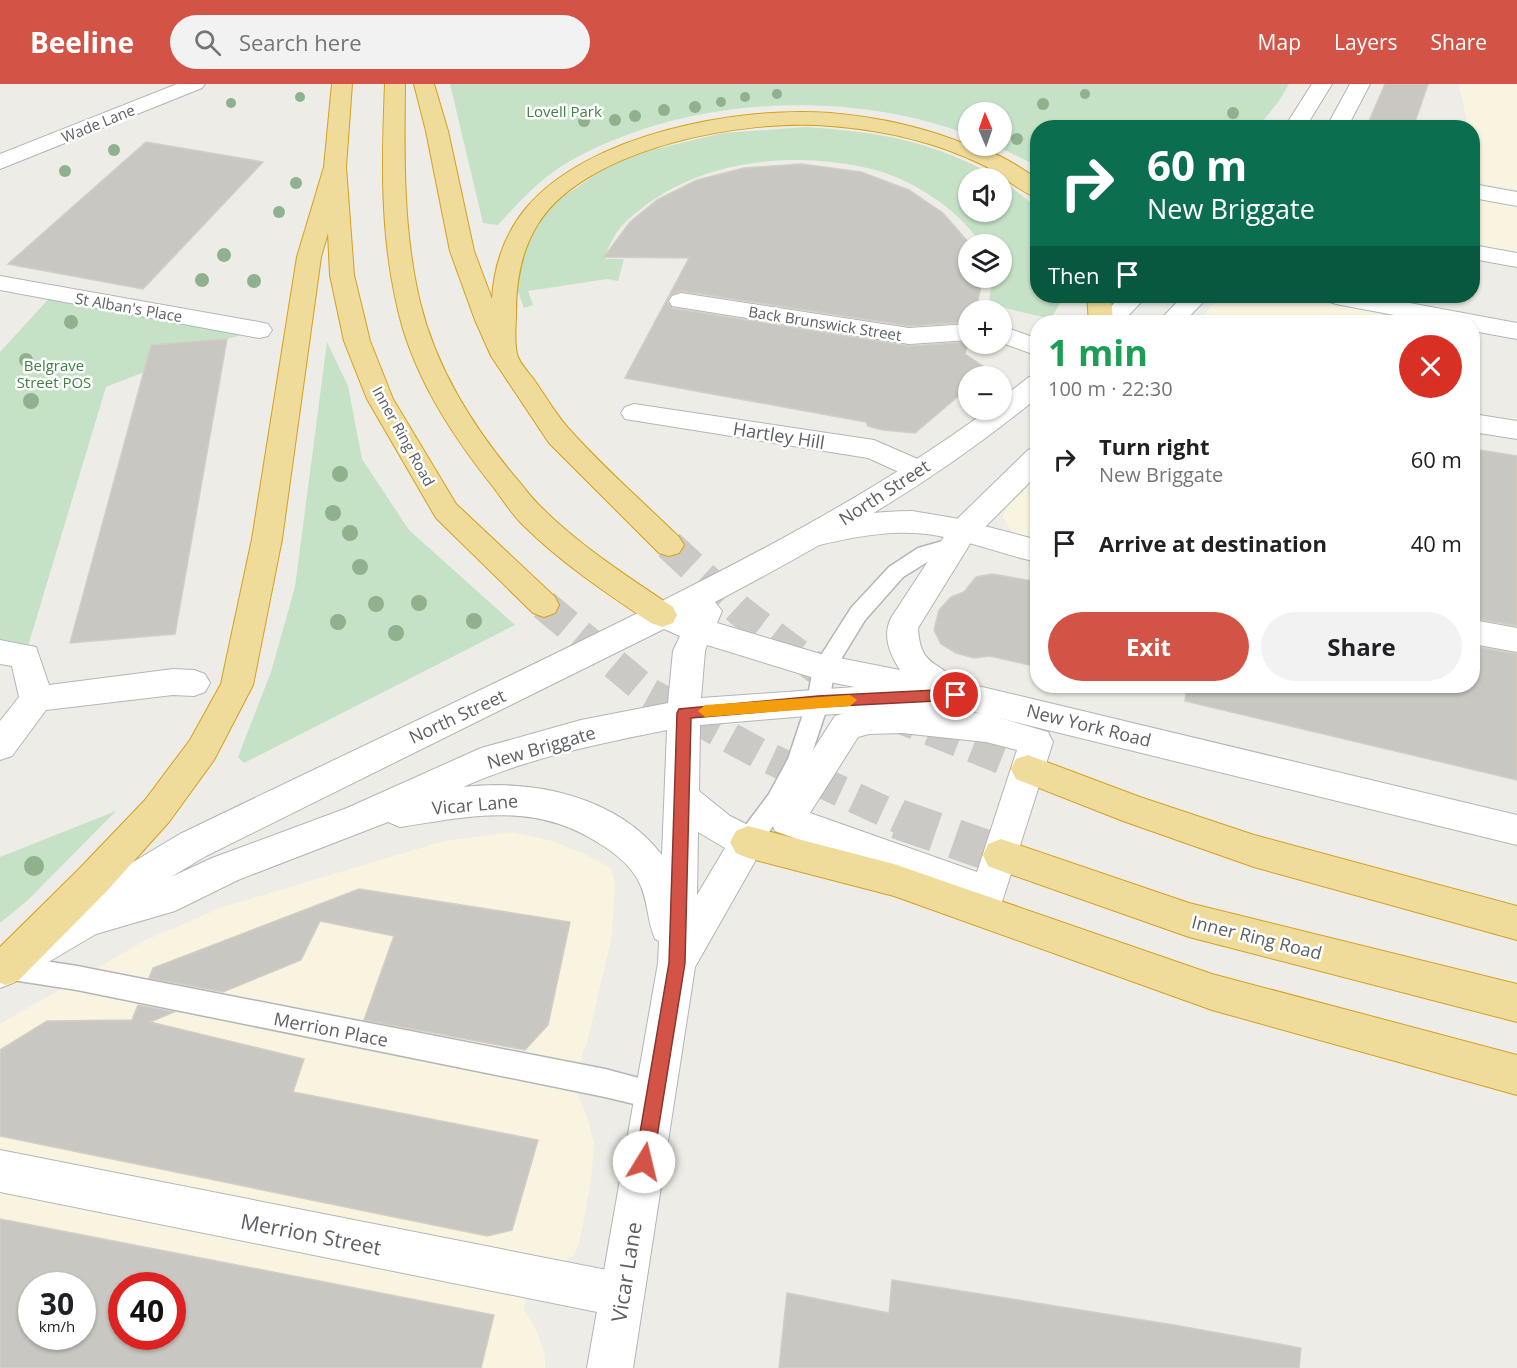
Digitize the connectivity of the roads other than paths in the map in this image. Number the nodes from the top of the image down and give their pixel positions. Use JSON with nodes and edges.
{"nodes":[{"id":1,"x":195,"y":84,"type":"edge"},
{"id":2,"x":342,"y":84,"type":"edge"},
{"id":3,"x":395,"y":84,"type":"edge"},
{"id":4,"x":424,"y":84,"type":"edge"},
{"id":5,"x":1322,"y":84,"type":"edge"},
{"id":6,"x":1360,"y":84,"type":"edge"},
{"id":7,"x":1299,"y":120,"type":"edge"},
{"id":8,"x":1340,"y":120,"type":"edge"},
{"id":9,"x":0,"y":162,"type":"edge"},
{"id":10,"x":335,"y":167,"type":"junction"},
{"id":11,"x":1030,"y":186,"type":"edge"},
{"id":12,"x":1480,"y":193,"type":"edge"},
{"id":13,"x":1517,"y":199,"type":"edge"},
{"id":14,"x":1480,"y":253,"type":"edge"},
{"id":15,"x":1517,"y":260,"type":"edge"},
{"id":16,"x":0,"y":283,"type":"edge"},
{"id":17,"x":681,"y":301,"type":"dead end"},
{"id":18,"x":1128,"y":303,"type":"edge"},
{"id":19,"x":1190,"y":303,"type":"edge"},
{"id":20,"x":1376,"y":303,"type":"edge"},
{"id":21,"x":1415,"y":310,"type":"edge"},
{"id":22,"x":1115,"y":315,"type":"edge"},
{"id":23,"x":1177,"y":315,"type":"edge"},
{"id":24,"x":1437,"y":315,"type":"edge"},
{"id":25,"x":1480,"y":324,"type":"edge"},
{"id":26,"x":259,"y":330,"type":"dead end"},
{"id":27,"x":1517,"y":331,"type":"edge"},
{"id":28,"x":958,"y":333,"type":"edge"},
{"id":29,"x":1012,"y":338,"type":"edge"},
{"id":30,"x":1030,"y":345,"type":"edge"},
{"id":31,"x":504,"y":356,"type":"junction"},
{"id":32,"x":1030,"y":390,"type":"edge"},
{"id":33,"x":634,"y":413,"type":"dead end"},
{"id":34,"x":1480,"y":424,"type":"edge"},
{"id":35,"x":1517,"y":430,"type":"edge"},
{"id":36,"x":1030,"y":465,"type":"edge"},
{"id":37,"x":919,"y":471,"type":"junction"},
{"id":38,"x":819,"y":534,"type":"junction"},
{"id":39,"x":958,"y":538,"type":"junction"},
{"id":40,"x":669,"y":545,"type":"tunnel mouth"},
{"id":41,"x":1030,"y":550,"type":"edge"},
{"id":42,"x":720,"y":585,"type":"junction"},
{"id":43,"x":544,"y":605,"type":"tunnel mouth"},
{"id":44,"x":662,"y":615,"type":"junction"},
{"id":45,"x":698,"y":630,"type":"junction"},
{"id":46,"x":1480,"y":633,"type":"edge"},
{"id":47,"x":1517,"y":640,"type":"edge"},
{"id":48,"x":12,"y":654,"type":"edge"},
{"id":49,"x":824,"y":668,"type":"junction"},
{"id":50,"x":194,"y":682,"type":"dead end"},
{"id":51,"x":956,"y":695,"type":"junction"},
{"id":52,"x":50,"y":698,"type":"dead end"},
{"id":53,"x":818,"y":702,"type":"junction"},
{"id":54,"x":684,"y":713,"type":"junction"},
{"id":55,"x":0,"y":746,"type":"edge"},
{"id":56,"x":1028,"y":769,"type":"junction"},
{"id":57,"x":683,"y":798,"type":"junction"},
{"id":58,"x":359,"y":819,"type":"junction"},
{"id":59,"x":1517,"y":830,"type":"edge"},
{"id":60,"x":748,"y":842,"type":"junction"},
{"id":61,"x":193,"y":844,"type":"joint"},
{"id":62,"x":1001,"y":855,"type":"junction"},
{"id":63,"x":82,"y":923,"type":"junction"},
{"id":64,"x":1517,"y":923,"type":"edge"},
{"id":65,"x":677,"y":963,"type":"junction"},
{"id":66,"x":3,"y":969,"type":"edge"},
{"id":67,"x":1517,"y":1003,"type":"edge"},
{"id":68,"x":1517,"y":1075,"type":"edge"},
{"id":69,"x":655,"y":1095,"type":"junction"},
{"id":70,"x":0,"y":1171,"type":"edge"},
{"id":71,"x":622,"y":1295,"type":"junction"},
{"id":72,"x":610,"y":1368,"type":"edge"}],
"edges":[{"from":1,"to":9,"type":"street","name":"Wade Lane"},
{"from":2,"to":10,"type":"highway","name":"Inner Ring Road"},
{"from":3,"to":44,"type":"highway"},
{"from":4,"to":31,"type":"highway"},
{"from":5,"to":7,"type":"street"},
{"from":6,"to":8,"type":"street"},
{"from":10,"to":43,"type":"highway","name":"Inner Ring Road"},
{"from":10,"to":66,"type":"highway"},
{"from":11,"to":31,"type":"highway"},
{"from":12,"to":13,"type":"street"},
{"from":14,"to":15,"type":"street"},
{"from":16,"to":26,"type":"street","name":"St Alban's Place"},
{"from":17,"to":28,"type":"street","name":"Back Brunswick Street"},
{"from":18,"to":22,"type":"street"},
{"from":19,"to":23,"type":"street"},
{"from":20,"to":21,"type":"street"},
{"from":21,"to":24,"type":"street"},
{"from":25,"to":27,"type":"street"},
{"from":29,"to":30,"type":"street"},
{"from":31,"to":40,"type":"highway"},
{"from":32,"to":37,"type":"street","name":"North Street"},
{"from":33,"to":37,"type":"street","name":"Hartley Hill"},
{"from":34,"to":35,"type":"street"},
{"from":36,"to":39,"type":"street"},
{"from":37,"to":38,"type":"street","name":"North Street"},
{"from":38,"to":39,"type":"street"},
{"from":38,"to":42,"type":"street","name":"North Street"},
{"from":39,"to":41,"type":"street"},
{"from":39,"to":49,"type":"lane"},
{"from":39,"to":51,"type":"street"},
{"from":42,"to":44,"type":"street","name":"North Street"},
{"from":42,"to":45,"type":"street"},
{"from":44,"to":45,"type":"street","name":"New York Road"},
{"from":44,"to":61,"type":"street","name":"North Street"},
{"from":45,"to":49,"type":"street","name":"New York Road"},
{"from":45,"to":54,"type":"street"},
{"from":46,"to":47,"type":"street"},
{"from":48,"to":55,"type":"street"},
{"from":49,"to":51,"type":"street","name":"New York Road"},
{"from":49,"to":53,"type":"lane","name":"Vicar Lane"},
{"from":50,"to":52,"type":"street"},
{"from":51,"to":53,"type":"street","name":"New Briggate"},
{"from":51,"to":59,"type":"street","name":"New York Road"},
{"from":53,"to":54,"type":"street","name":"New Briggate"},
{"from":53,"to":60,"type":"lane","name":"Vicar Lane"},
{"from":54,"to":57,"type":"street","name":"Vicar Lane"},
{"from":54,"to":58,"type":"street","name":"New Briggate"},
{"from":56,"to":62,"type":"street"},
{"from":56,"to":62,"type":"street"},
{"from":56,"to":64,"type":"highway"},
{"from":57,"to":60,"type":"street"},
{"from":57,"to":65,"type":"street","name":"Vicar Lane"},
{"from":58,"to":63,"type":"street","name":"New Briggate"},
{"from":58,"to":65,"type":"street","name":"Vicar Lane"},
{"from":60,"to":65,"type":"street","name":"Vicar Lane"},
{"from":60,"to":68,"type":"highway"},
{"from":61,"to":63,"type":"street","name":"New Briggate"},
{"from":62,"to":67,"type":"highway","name":"Inner Ring Road"},
{"from":63,"to":66,"type":"street","name":"New Briggate"},
{"from":65,"to":69,"type":"street","name":"Vicar Lane"},
{"from":66,"to":69,"type":"lane","name":"Merrion Place"},
{"from":69,"to":71,"type":"street","name":"Vicar Lane"},
{"from":70,"to":71,"type":"street","name":"Merrion Street"},
{"from":71,"to":72,"type":"street","name":"Vicar Lane"}]}
